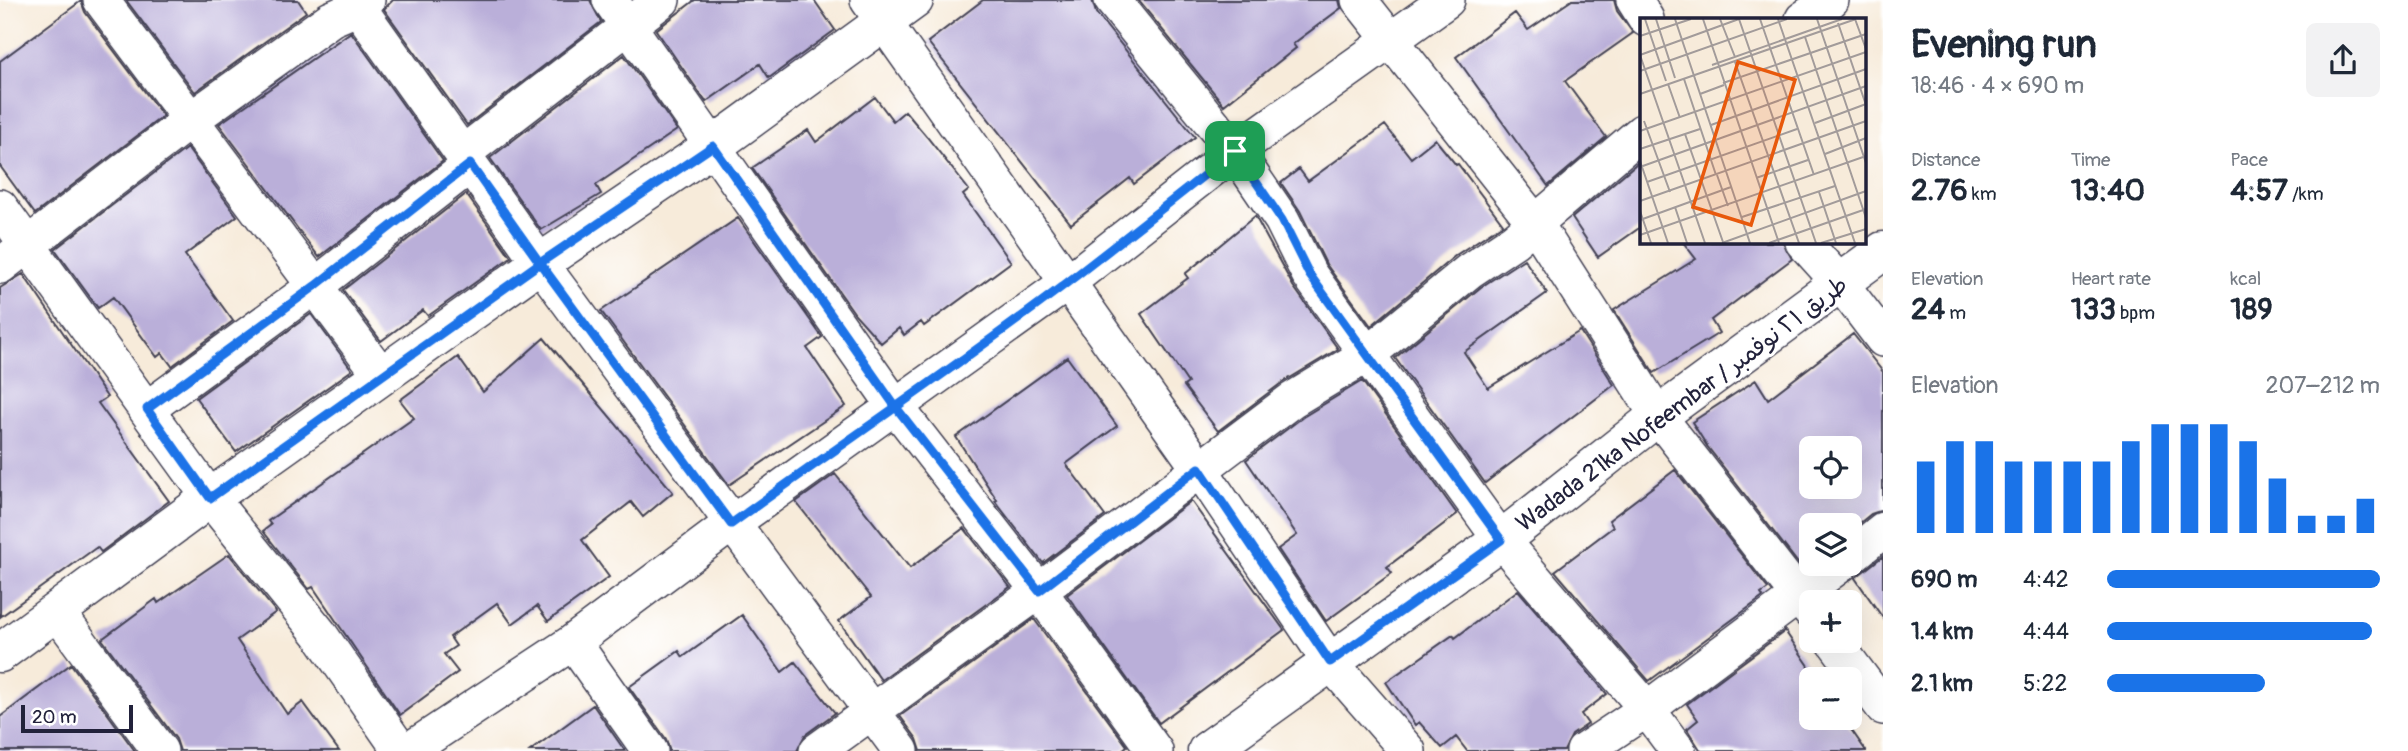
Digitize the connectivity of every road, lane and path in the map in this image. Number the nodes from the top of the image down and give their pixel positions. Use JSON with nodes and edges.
{"nodes":[{"id":1,"x":101,"y":0,"type":"edge"},
{"id":2,"x":662,"y":0,"type":"edge"},
{"id":3,"x":1112,"y":0,"type":"edge"},
{"id":4,"x":1359,"y":0,"type":"edge"},
{"id":5,"x":1447,"y":0,"type":"edge"},
{"id":6,"x":1634,"y":0,"type":"edge"},
{"id":7,"x":1831,"y":0,"type":"edge"},
{"id":8,"x":360,"y":2,"type":"edge"},
{"id":9,"x":888,"y":7,"type":"edge"},
{"id":10,"x":619,"y":12,"type":"edge"},
{"id":11,"x":1645,"y":18,"type":"edge"},
{"id":12,"x":1804,"y":18,"type":"edge"},
{"id":13,"x":1390,"y":41,"type":"junction"},
{"id":14,"x":190,"y":121,"type":"junction"},
{"id":15,"x":1640,"y":134,"type":"edge"},
{"id":16,"x":713,"y":146,"type":"junction"},
{"id":17,"x":1235,"y":151,"type":"junction"},
{"id":18,"x":466,"y":159,"type":"junction"},
{"id":19,"x":0,"y":207,"type":"edge"},
{"id":20,"x":1535,"y":223,"type":"junction"},
{"id":21,"x":1803,"y":243,"type":"edge"},
{"id":22,"x":30,"y":244,"type":"junction"},
{"id":23,"x":1883,"y":251,"type":"edge"},
{"id":24,"x":540,"y":263,"type":"junction"},
{"id":25,"x":0,"y":266,"type":"edge"},
{"id":26,"x":1067,"y":283,"type":"junction"},
{"id":27,"x":1841,"y":284,"type":"junction"},
{"id":28,"x":315,"y":286,"type":"junction"},
{"id":29,"x":1883,"y":339,"type":"edge"},
{"id":30,"x":1368,"y":354,"type":"junction"},
{"id":31,"x":382,"y":376,"type":"junction"},
{"id":32,"x":895,"y":406,"type":"junction"},
{"id":33,"x":147,"y":409,"type":"junction"},
{"id":34,"x":1658,"y":416,"type":"junction"},
{"id":35,"x":1199,"y":468,"type":"junction"},
{"id":36,"x":210,"y":498,"type":"junction"},
{"id":37,"x":731,"y":524,"type":"junction"},
{"id":38,"x":1883,"y":530,"type":"edge"},
{"id":39,"x":1501,"y":540,"type":"junction"},
{"id":40,"x":1862,"y":547,"type":"edge"},
{"id":41,"x":1830,"y":576,"type":"edge"},
{"id":42,"x":1818,"y":590,"type":"edge"},
{"id":43,"x":1039,"y":591,"type":"junction"},
{"id":44,"x":1799,"y":595,"type":"edge"},
{"id":45,"x":1799,"y":609,"type":"edge"},
{"id":46,"x":58,"y":613,"type":"junction"},
{"id":47,"x":573,"y":642,"type":"junction"},
{"id":48,"x":0,"y":653,"type":"edge"},
{"id":49,"x":1843,"y":653,"type":"edge"},
{"id":50,"x":1330,"y":662,"type":"junction"},
{"id":51,"x":1883,"y":707,"type":"edge"},
{"id":52,"x":872,"y":709,"type":"junction"},
{"id":53,"x":1647,"y":709,"type":"junction"},
{"id":54,"x":160,"y":751,"type":"edge"},
{"id":55,"x":401,"y":751,"type":"edge"},
{"id":56,"x":408,"y":751,"type":"edge"},
{"id":57,"x":650,"y":751,"type":"edge"},
{"id":58,"x":817,"y":751,"type":"edge"},
{"id":59,"x":901,"y":751,"type":"edge"},
{"id":60,"x":1155,"y":751,"type":"edge"},
{"id":61,"x":1207,"y":751,"type":"edge"},
{"id":62,"x":1408,"y":751,"type":"edge"},
{"id":63,"x":1584,"y":751,"type":"edge"},
{"id":64,"x":1678,"y":751,"type":"edge"}],
"edges":[{"from":1,"to":14,"type":"street"},
{"from":2,"to":10,"type":"street"},
{"from":3,"to":17,"type":"street"},
{"from":4,"to":13,"type":"street"},
{"from":5,"to":13,"type":"street"},
{"from":6,"to":11,"type":"street"},
{"from":7,"to":12,"type":"street"},
{"from":8,"to":14,"type":"street"},
{"from":8,"to":18,"type":"street"},
{"from":9,"to":16,"type":"street"},
{"from":9,"to":26,"type":"street"},
{"from":10,"to":16,"type":"street"},
{"from":10,"to":18,"type":"street"},
{"from":13,"to":17,"type":"street"},
{"from":13,"to":20,"type":"street"},
{"from":14,"to":22,"type":"street"},
{"from":14,"to":28,"type":"street"},
{"from":15,"to":20,"type":"street"},
{"from":16,"to":24,"type":"street"},
{"from":16,"to":32,"type":"street"},
{"from":17,"to":26,"type":"street"},
{"from":17,"to":30,"type":"street"},
{"from":18,"to":24,"type":"street"},
{"from":18,"to":28,"type":"street"},
{"from":19,"to":22,"type":"street"},
{"from":20,"to":30,"type":"street"},
{"from":20,"to":34,"type":"street"},
{"from":21,"to":27,"type":"street"},
{"from":22,"to":25,"type":"street"},
{"from":22,"to":33,"type":"street"},
{"from":23,"to":27,"type":"street","name":"Wadada 21ka Nofeembar / طريق ٢١ نوفمبر"},
{"from":24,"to":31,"type":"street"},
{"from":24,"to":37,"type":"street"},
{"from":26,"to":32,"type":"street"},
{"from":26,"to":35,"type":"street"},
{"from":27,"to":29,"type":"street"},
{"from":27,"to":34,"type":"street","name":"Wadada 21ka Nofeembar / طريق ٢١ نوفمبر"},
{"from":28,"to":31,"type":"street"},
{"from":28,"to":33,"type":"street"},
{"from":30,"to":35,"type":"street"},
{"from":30,"to":39,"type":"street"},
{"from":31,"to":36,"type":"street"},
{"from":32,"to":37,"type":"street"},
{"from":32,"to":43,"type":"street"},
{"from":33,"to":36,"type":"street"},
{"from":34,"to":39,"type":"street","name":"Wadada 21ka Nofeembar / طريق ٢١ نوفمبر"},
{"from":34,"to":44,"type":"street"},
{"from":35,"to":43,"type":"street"},
{"from":35,"to":50,"type":"street"},
{"from":36,"to":46,"type":"street"},
{"from":36,"to":55,"type":"street"},
{"from":37,"to":47,"type":"street"},
{"from":37,"to":52,"type":"street"},
{"from":38,"to":40,"type":"street"},
{"from":39,"to":50,"type":"street","name":"Wadada 21ka Nofeembar / طريق ٢١ نوفمبر"},
{"from":39,"to":53,"type":"street"},
{"from":41,"to":42,"type":"street"},
{"from":43,"to":52,"type":"street"},
{"from":43,"to":60,"type":"street"},
{"from":45,"to":53,"type":"street"},
{"from":46,"to":48,"type":"street"},
{"from":46,"to":54,"type":"street"},
{"from":47,"to":56,"type":"street"},
{"from":47,"to":57,"type":"street"},
{"from":49,"to":51,"type":"street"},
{"from":50,"to":61,"type":"street","name":"Wadada 21ka Nofeembar / طريق ٢١ نوفمبر"},
{"from":50,"to":62,"type":"street"},
{"from":52,"to":58,"type":"street"},
{"from":52,"to":59,"type":"street"},
{"from":53,"to":63,"type":"street"},
{"from":53,"to":64,"type":"street"}]}
